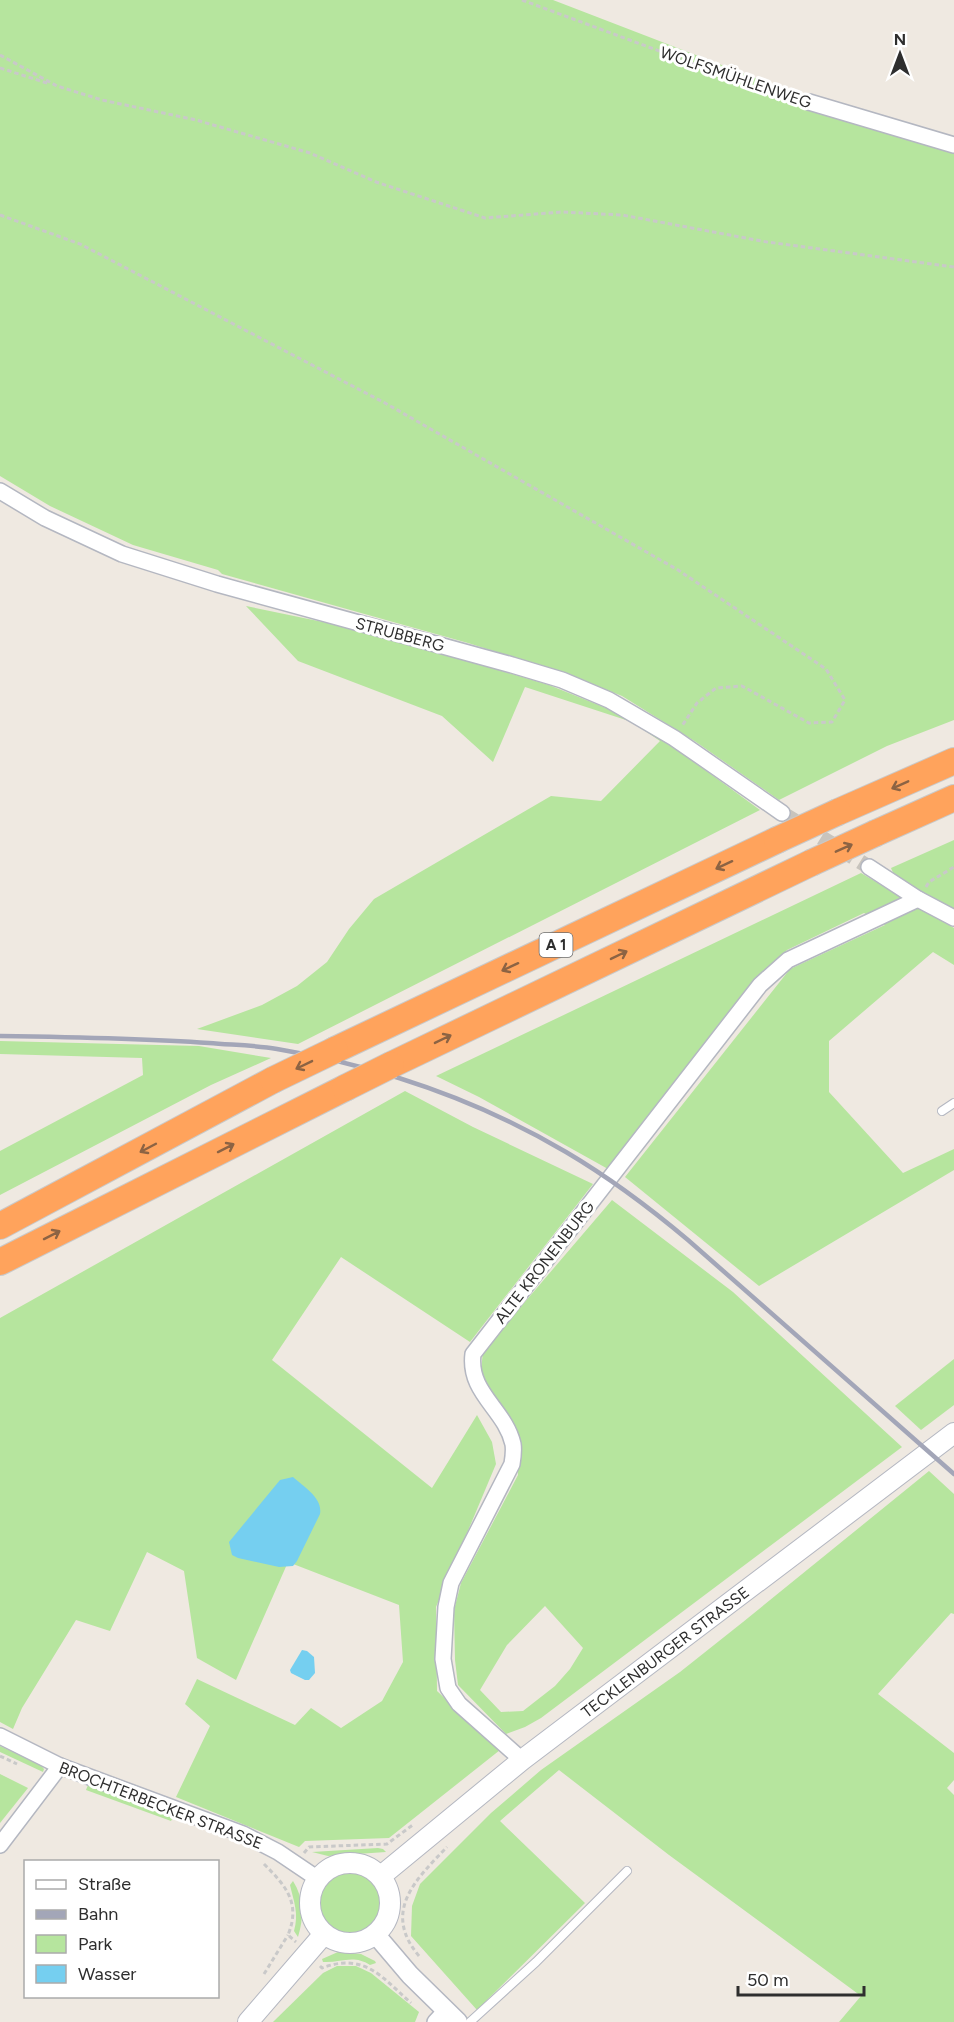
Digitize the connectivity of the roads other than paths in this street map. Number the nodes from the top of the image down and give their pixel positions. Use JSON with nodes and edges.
{"nodes":[{"id":1,"x":809,"y":102,"type":"road end"},
{"id":2,"x":954,"y":145,"type":"edge"},
{"id":3,"x":0,"y":490,"type":"edge"},
{"id":4,"x":954,"y":761,"type":"edge"},
{"id":5,"x":954,"y":798,"type":"edge"},
{"id":6,"x":782,"y":813,"type":"tunnel mouth"},
{"id":7,"x":869,"y":867,"type":"tunnel mouth"},
{"id":8,"x":918,"y":899,"type":"junction"},
{"id":9,"x":954,"y":918,"type":"edge"},
{"id":10,"x":954,"y":1103,"type":"edge"},
{"id":11,"x":942,"y":1111,"type":"dead end"},
{"id":12,"x":0,"y":1226,"type":"edge"},
{"id":13,"x":0,"y":1262,"type":"edge"},
{"id":14,"x":954,"y":1433,"type":"edge"},
{"id":15,"x":0,"y":1736,"type":"edge"},
{"id":16,"x":522,"y":1760,"type":"junction"},
{"id":17,"x":60,"y":1766,"type":"junction"},
{"id":18,"x":0,"y":1845,"type":"edge"},
{"id":19,"x":627,"y":1871,"type":"dead end"},
{"id":20,"x":381,"y":1876,"type":"junction"},
{"id":21,"x":318,"y":1879,"type":"junction"},
{"id":22,"x":324,"y":1934,"type":"junction"},
{"id":23,"x":376,"y":1935,"type":"junction"},
{"id":24,"x":446,"y":2018,"type":"edge"},
{"id":25,"x":248,"y":2022,"type":"edge"},
{"id":26,"x":470,"y":2022,"type":"edge"}],
"edges":[{"from":1,"to":2,"type":"street","name":"WOLFSMÜHLENWEG"},
{"from":3,"to":6,"type":"street","name":"STRUBBERG"},
{"from":4,"to":12,"type":"highway","number":"A 1","one_way":true,"bridge":true},
{"from":13,"to":5,"type":"highway","number":"A 1","one_way":true,"bridge":true},
{"from":7,"to":8,"type":"street"},
{"from":8,"to":9,"type":"street"},
{"from":8,"to":16,"type":"street","name":"ALTE KRONENBURG"},
{"from":10,"to":11,"type":"lane"},
{"from":14,"to":16,"type":"main road","name":"TECKLENBURGER STRASSE"},
{"from":15,"to":17,"type":"street","name":"BROCHTERBECKER STRASSE"},
{"from":16,"to":20,"type":"main road","name":"TECKLENBURGER STRASSE"},
{"from":17,"to":18,"type":"street"},
{"from":17,"to":21,"type":"street","name":"BROCHTERBECKER STRASSE"},
{"from":19,"to":26,"type":"lane"},
{"from":20,"to":21,"type":"main road"},
{"from":20,"to":23,"type":"main road"},
{"from":21,"to":22,"type":"main road"},
{"from":22,"to":23,"type":"main road"},
{"from":22,"to":25,"type":"main road"},
{"from":23,"to":24,"type":"street"}]}
